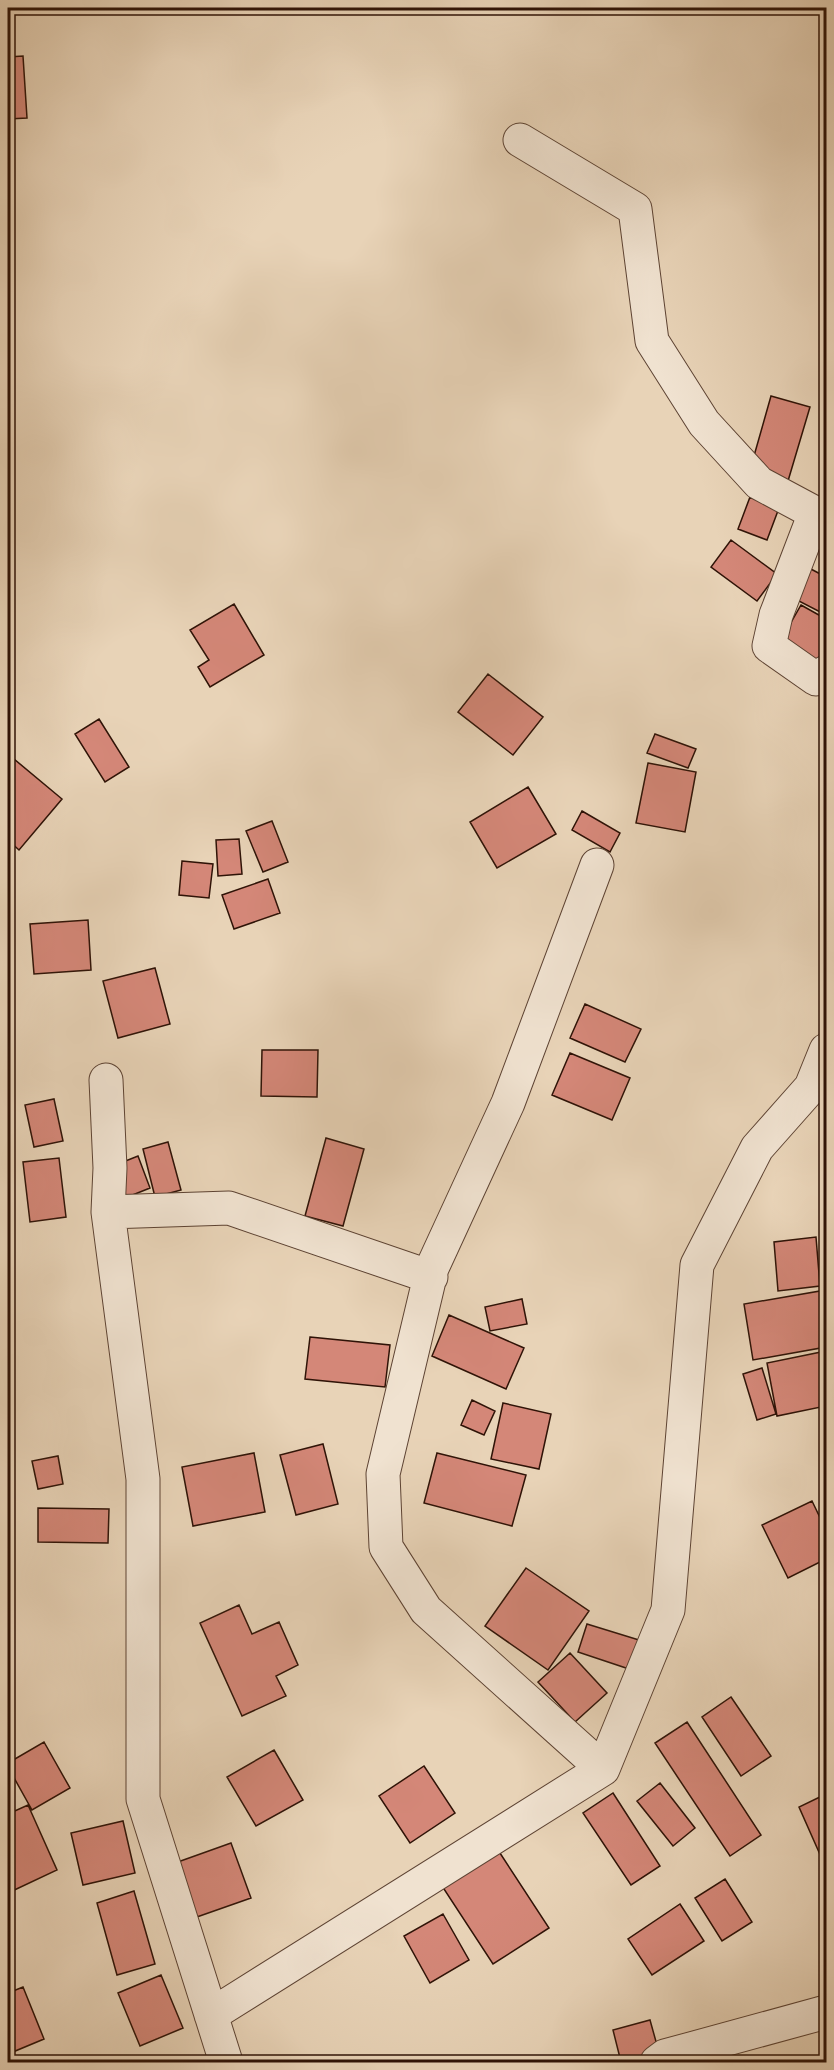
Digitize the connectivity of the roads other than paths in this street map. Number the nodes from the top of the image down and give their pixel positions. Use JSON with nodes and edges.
{"nodes":[{"id":1,"x":520,"y":140,"type":"dead end"},
{"id":2,"x":826,"y":672,"type":"edge"},
{"id":3,"x":597,"y":864,"type":"dead end"},
{"id":4,"x":826,"y":1050,"type":"edge"},
{"id":5,"x":106,"y":1080,"type":"dead end"},
{"id":6,"x":108,"y":1212,"type":"junction"},
{"id":7,"x":431,"y":1277,"type":"junction"},
{"id":8,"x":603,"y":1769,"type":"junction"},
{"id":9,"x":826,"y":2012,"type":"edge"},
{"id":10,"x":211,"y":2015,"type":"junction"},
{"id":11,"x":226,"y":2062,"type":"edge"},
{"id":12,"x":657,"y":2062,"type":"edge"}],
"edges":[{"from":1,"to":2,"type":"street"},
{"from":3,"to":7,"type":"street"},
{"from":4,"to":8,"type":"street"},
{"from":5,"to":6,"type":"street"},
{"from":6,"to":7,"type":"street"},
{"from":6,"to":10,"type":"street"},
{"from":7,"to":8,"type":"street"},
{"from":8,"to":10,"type":"street"},
{"from":9,"to":12,"type":"street"},
{"from":10,"to":11,"type":"street"}]}
